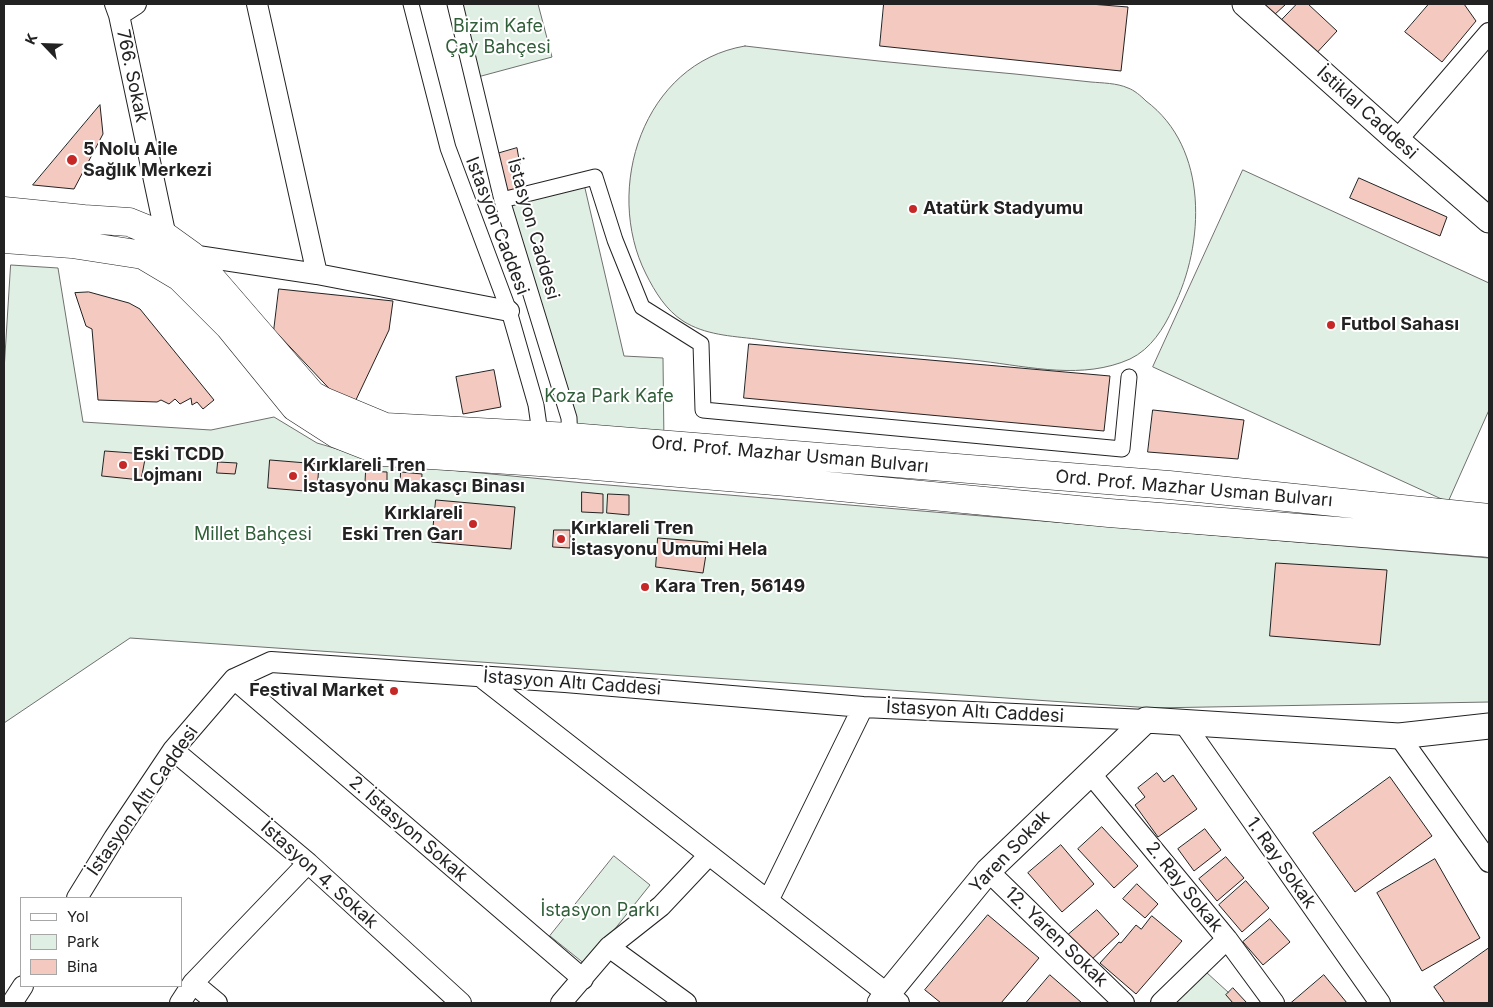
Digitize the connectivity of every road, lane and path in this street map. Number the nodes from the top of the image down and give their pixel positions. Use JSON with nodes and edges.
{"nodes":[{"id":1,"x":257,"y":4,"type":"edge"},
{"id":2,"x":411,"y":4,"type":"edge"},
{"id":3,"x":455,"y":4,"type":"edge"},
{"id":4,"x":1245,"y":4,"type":"edge"},
{"id":5,"x":124,"y":7,"type":"edge"},
{"id":6,"x":1489,"y":33,"type":"edge"},
{"id":7,"x":1397,"y":140,"type":"junction"},
{"id":8,"x":502,"y":200,"type":"junction"},
{"id":9,"x":4,"y":212,"type":"edge"},
{"id":10,"x":1489,"y":220,"type":"edge"},
{"id":11,"x":166,"y":237,"type":"junction"},
{"id":12,"x":4,"y":239,"type":"edge"},
{"id":13,"x":191,"y":255,"type":"junction"},
{"id":14,"x":317,"y":274,"type":"junction"},
{"id":15,"x":509,"y":311,"type":"junction"},
{"id":16,"x":1129,"y":377,"type":"dead end"},
{"id":17,"x":540,"y":435,"type":"junction"},
{"id":18,"x":570,"y":437,"type":"junction"},
{"id":19,"x":542,"y":463,"type":"junction"},
{"id":20,"x":571,"y":464,"type":"junction"},
{"id":21,"x":1489,"y":518,"type":"edge"},
{"id":22,"x":1489,"y":543,"type":"edge"},
{"id":23,"x":480,"y":676,"type":"junction"},
{"id":24,"x":234,"y":679,"type":"junction"},
{"id":25,"x":863,"y":707,"type":"junction"},
{"id":26,"x":1146,"y":720,"type":"junction"},
{"id":27,"x":1183,"y":722,"type":"junction"},
{"id":28,"x":1489,"y":726,"type":"edge"},
{"id":29,"x":1399,"y":736,"type":"junction"},
{"id":30,"x":173,"y":750,"type":"junction"},
{"id":31,"x":1090,"y":773,"type":"junction"},
{"id":32,"x":709,"y":855,"type":"junction"},
{"id":33,"x":1489,"y":862,"type":"edge"},
{"id":34,"x":308,"y":863,"type":"junction"},
{"id":35,"x":988,"y":871,"type":"junction"},
{"id":36,"x":78,"y":897,"type":"edge"},
{"id":37,"x":768,"y":901,"type":"junction"},
{"id":38,"x":1227,"y":939,"type":"junction"},
{"id":39,"x":609,"y":947,"type":"junction"},
{"id":40,"x":583,"y":979,"type":"junction"},
{"id":41,"x":194,"y":983,"type":"junction"},
{"id":42,"x":22,"y":987,"type":"edge"},
{"id":43,"x":889,"y":1000,"type":"edge"},
{"id":44,"x":12,"y":1003,"type":"edge"},
{"id":45,"x":180,"y":1003,"type":"edge"},
{"id":46,"x":217,"y":1003,"type":"edge"},
{"id":47,"x":461,"y":1003,"type":"edge"},
{"id":48,"x":561,"y":1003,"type":"edge"},
{"id":49,"x":686,"y":1003,"type":"edge"},
{"id":50,"x":1124,"y":1003,"type":"edge"},
{"id":51,"x":1161,"y":1003,"type":"edge"},
{"id":52,"x":1274,"y":1003,"type":"edge"},
{"id":53,"x":1380,"y":1003,"type":"edge"}],
"edges":[{"from":1,"to":14,"type":"street"},
{"from":2,"to":15,"type":"street","name":"Istasyon Caddesi"},
{"from":3,"to":8,"type":"street","name":"İstasyon Caddesi"},
{"from":4,"to":7,"type":"street","name":"İstiklal Caddesi"},
{"from":5,"to":11,"type":"street","name":"766. Sokak"},
{"from":6,"to":7,"type":"street"},
{"from":7,"to":10,"type":"street","name":"İstiklal Caddesi"},
{"from":8,"to":16,"type":"street"},
{"from":8,"to":18,"type":"street","name":"İstasyon Caddesi"},
{"from":9,"to":11,"type":"main road","name":"Ord. Prof. Mazhar Usman Bulvarı"},
{"from":11,"to":13,"type":"main road","name":"Ord. Prof. Mazhar Usman Bulvarı"},
{"from":12,"to":19,"type":"main road"},
{"from":13,"to":14,"type":"street"},
{"from":13,"to":17,"type":"main road","name":"Ord. Prof. Mazhar Usman Bulvarı"},
{"from":14,"to":15,"type":"street"},
{"from":15,"to":17,"type":"street","name":"Istasyon Caddesi"},
{"from":17,"to":18,"type":"main road","name":"Ord. Prof. Mazhar Usman Bulvarı"},
{"from":17,"to":19,"type":"street","name":"Istasyon Caddesi"},
{"from":18,"to":20,"type":"street","name":"İstasyon Caddesi"},
{"from":18,"to":21,"type":"main road","name":"Ord. Prof. Mazhar Usman Bulvarı"},
{"from":19,"to":20,"type":"main road","name":"Ord. Prof. Mazhar Usman Bulvarı"},
{"from":20,"to":22,"type":"main road","name":"Ord. Prof. Mazhar Usman Bulvarı"},
{"from":23,"to":24,"type":"street","name":"İstasyon Altı Caddesi"},
{"from":23,"to":25,"type":"street","name":"İstasyon Altı Caddesi"},
{"from":23,"to":32,"type":"street"},
{"from":24,"to":30,"type":"street","name":"İstasyon Altı Caddesi"},
{"from":24,"to":40,"type":"street","name":"2. İstasyon Sokak"},
{"from":25,"to":26,"type":"street","name":"İstasyon Altı Caddesi"},
{"from":25,"to":37,"type":"street"},
{"from":26,"to":27,"type":"street","name":"İstasyon Altı Caddesi"},
{"from":26,"to":31,"type":"street","name":"Yaren Sokak"},
{"from":27,"to":29,"type":"street","name":"İstasyon Altı Caddesi"},
{"from":27,"to":53,"type":"street","name":"1. Ray Sokak"},
{"from":28,"to":29,"type":"street","name":"İstasyon Altı Caddesi"},
{"from":29,"to":33,"type":"street"},
{"from":30,"to":34,"type":"street","name":"İstasyon 4. Sokak"},
{"from":30,"to":36,"type":"street","name":"İstasyon Altı Caddesi"},
{"from":31,"to":35,"type":"street","name":"Yaren Sokak"},
{"from":31,"to":38,"type":"street","name":"2. Ray Sokak"},
{"from":32,"to":37,"type":"street"},
{"from":32,"to":39,"type":"street"},
{"from":34,"to":41,"type":"street"},
{"from":34,"to":47,"type":"street","name":"İstasyon 4. Sokak"},
{"from":35,"to":43,"type":"street","name":"Yaren Sokak"},
{"from":35,"to":50,"type":"street","name":"12. Yaren Sokak"},
{"from":37,"to":43,"type":"street"},
{"from":38,"to":51,"type":"street"},
{"from":38,"to":52,"type":"street","name":"2. Ray Sokak"},
{"from":39,"to":40,"type":"street"},
{"from":39,"to":49,"type":"street"},
{"from":40,"to":48,"type":"street"},
{"from":41,"to":45,"type":"street"},
{"from":41,"to":46,"type":"street"},
{"from":42,"to":44,"type":"street"}]}
